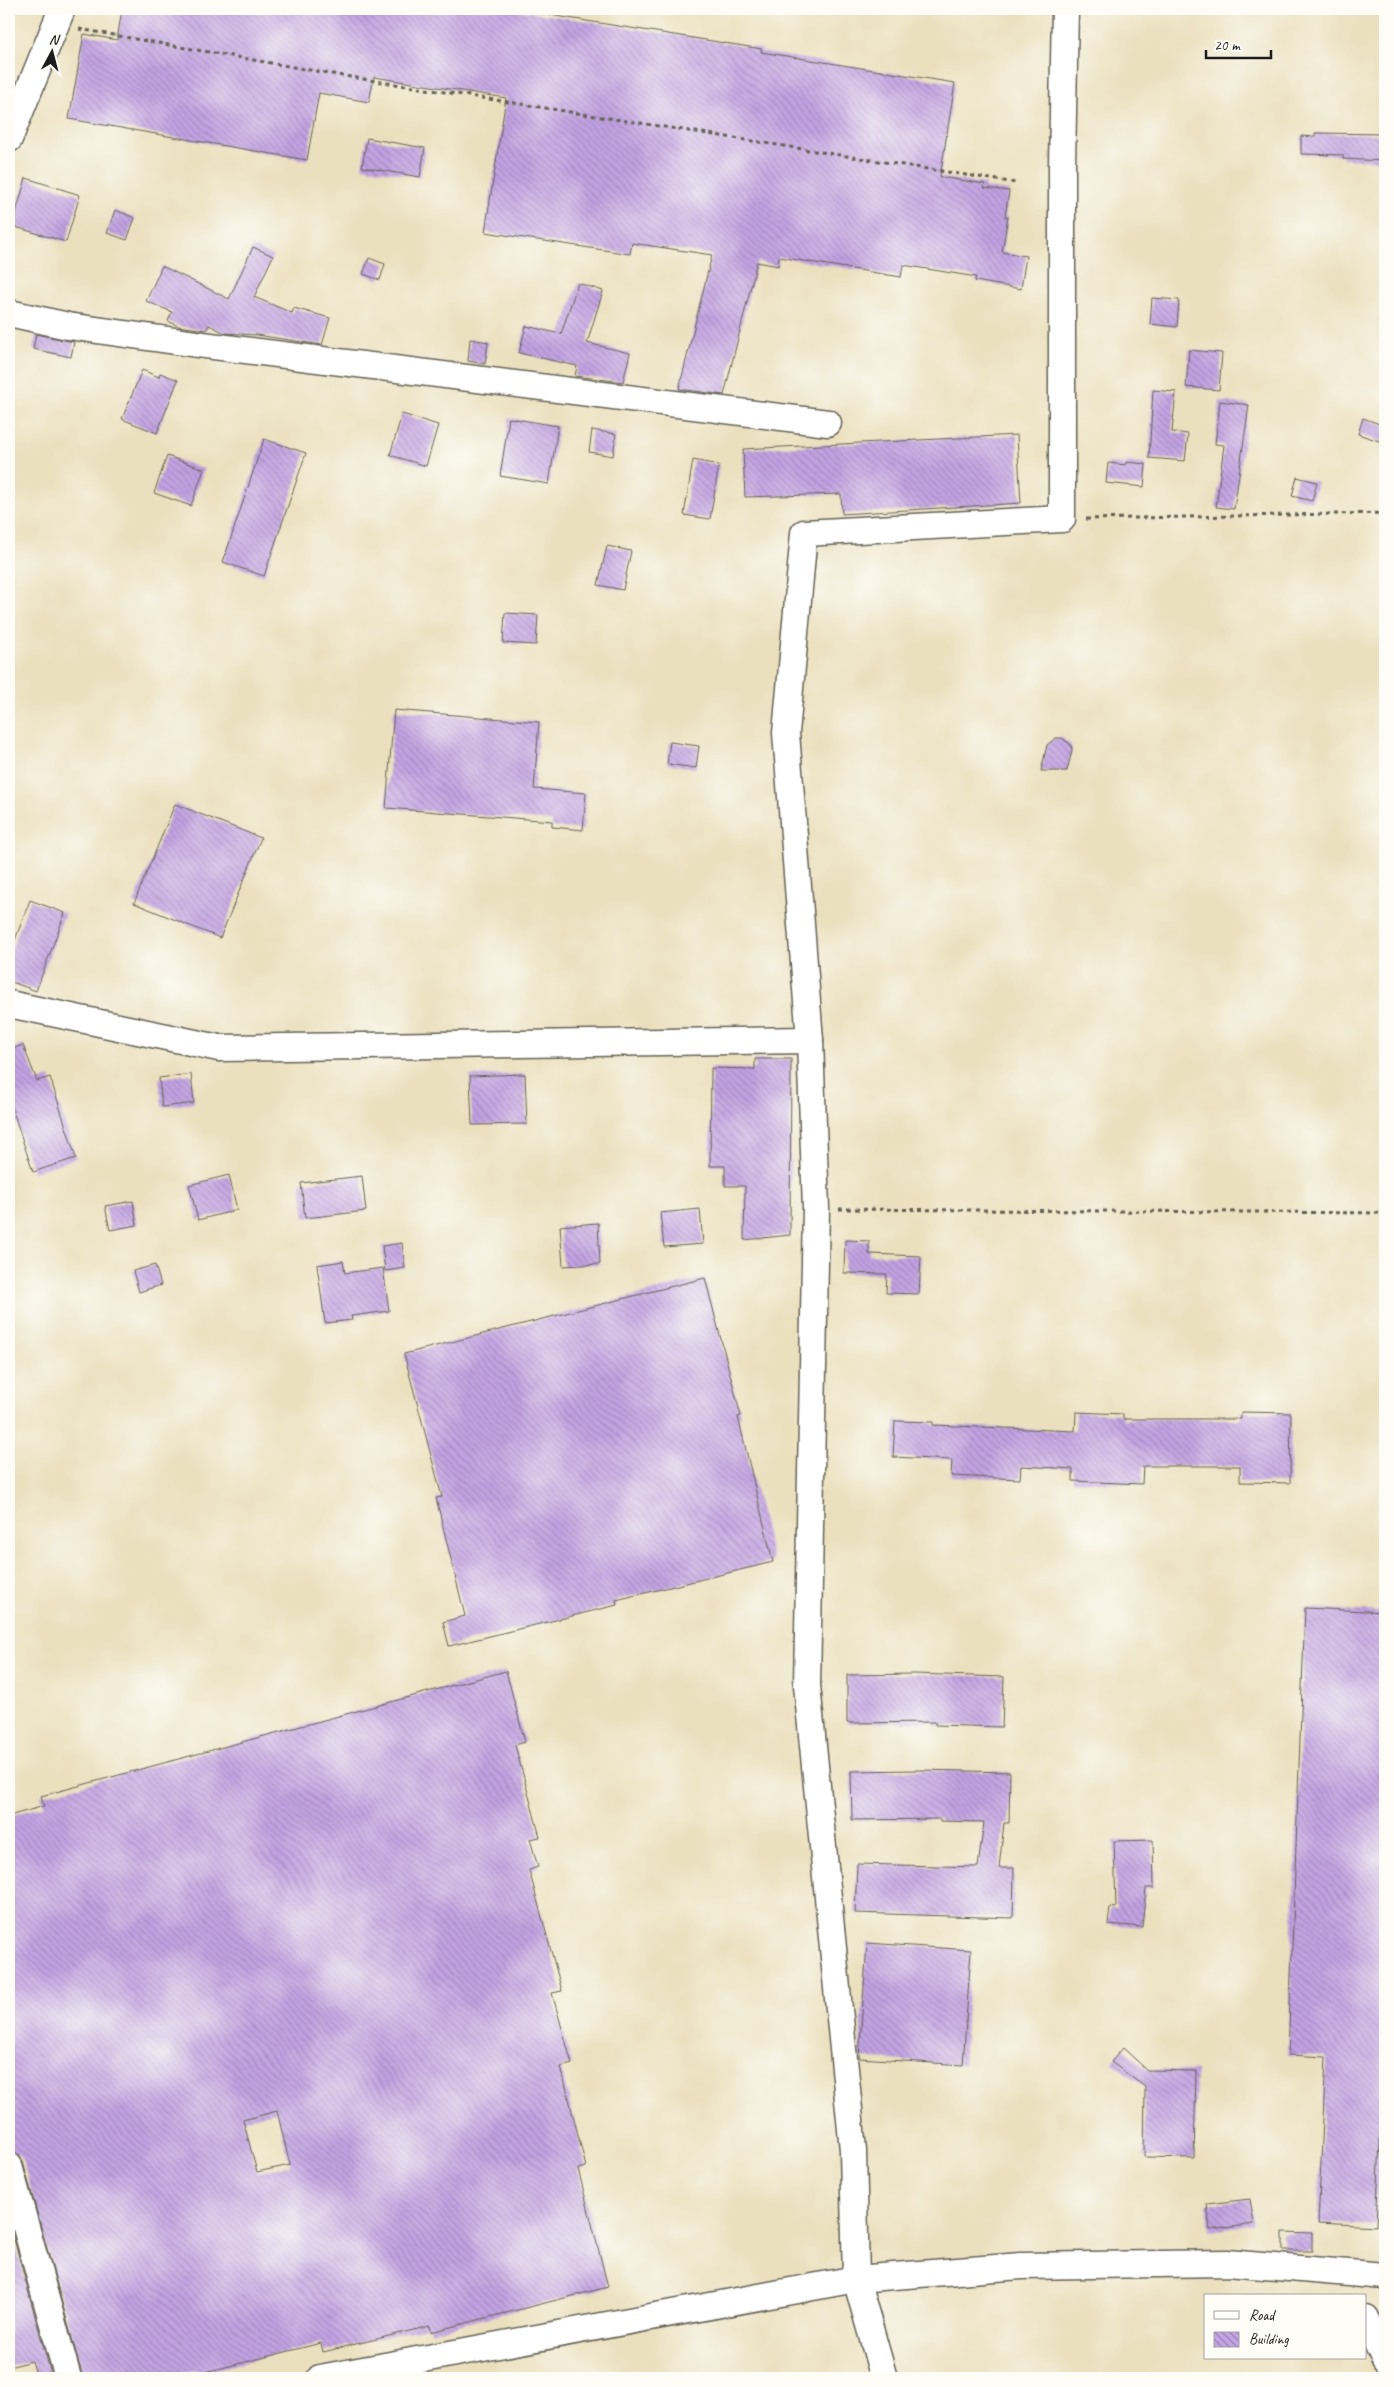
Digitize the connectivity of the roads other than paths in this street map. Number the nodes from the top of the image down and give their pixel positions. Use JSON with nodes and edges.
{"nodes":[{"id":1,"x":1065,"y":9,"type":"edge"},
{"id":2,"x":59,"y":17,"type":"edge"},
{"id":3,"x":9,"y":136,"type":"edge"},
{"id":4,"x":9,"y":313,"type":"edge"},
{"id":5,"x":828,"y":423,"type":"dead end"},
{"id":6,"x":9,"y":1004,"type":"edge"},
{"id":7,"x":810,"y":1040,"type":"junction"},
{"id":8,"x":9,"y":2166,"type":"edge"},
{"id":9,"x":1385,"y":2276,"type":"edge"},
{"id":10,"x":856,"y":2279,"type":"junction"},
{"id":11,"x":1350,"y":2285,"type":"edge"},
{"id":12,"x":1366,"y":2320,"type":"edge"},
{"id":13,"x":1385,"y":2360,"type":"edge"},
{"id":14,"x":68,"y":2378,"type":"edge"},
{"id":15,"x":320,"y":2378,"type":"edge"},
{"id":16,"x":884,"y":2378,"type":"edge"}],
"edges":[{"from":1,"to":7,"type":"street"},
{"from":2,"to":3,"type":"street"},
{"from":4,"to":5,"type":"street"},
{"from":6,"to":7,"type":"street"},
{"from":7,"to":10,"type":"street"},
{"from":8,"to":14,"type":"street"},
{"from":9,"to":11,"type":"street"},
{"from":10,"to":11,"type":"street"},
{"from":10,"to":15,"type":"street"},
{"from":10,"to":16,"type":"street"},
{"from":12,"to":13,"type":"street"}]}
